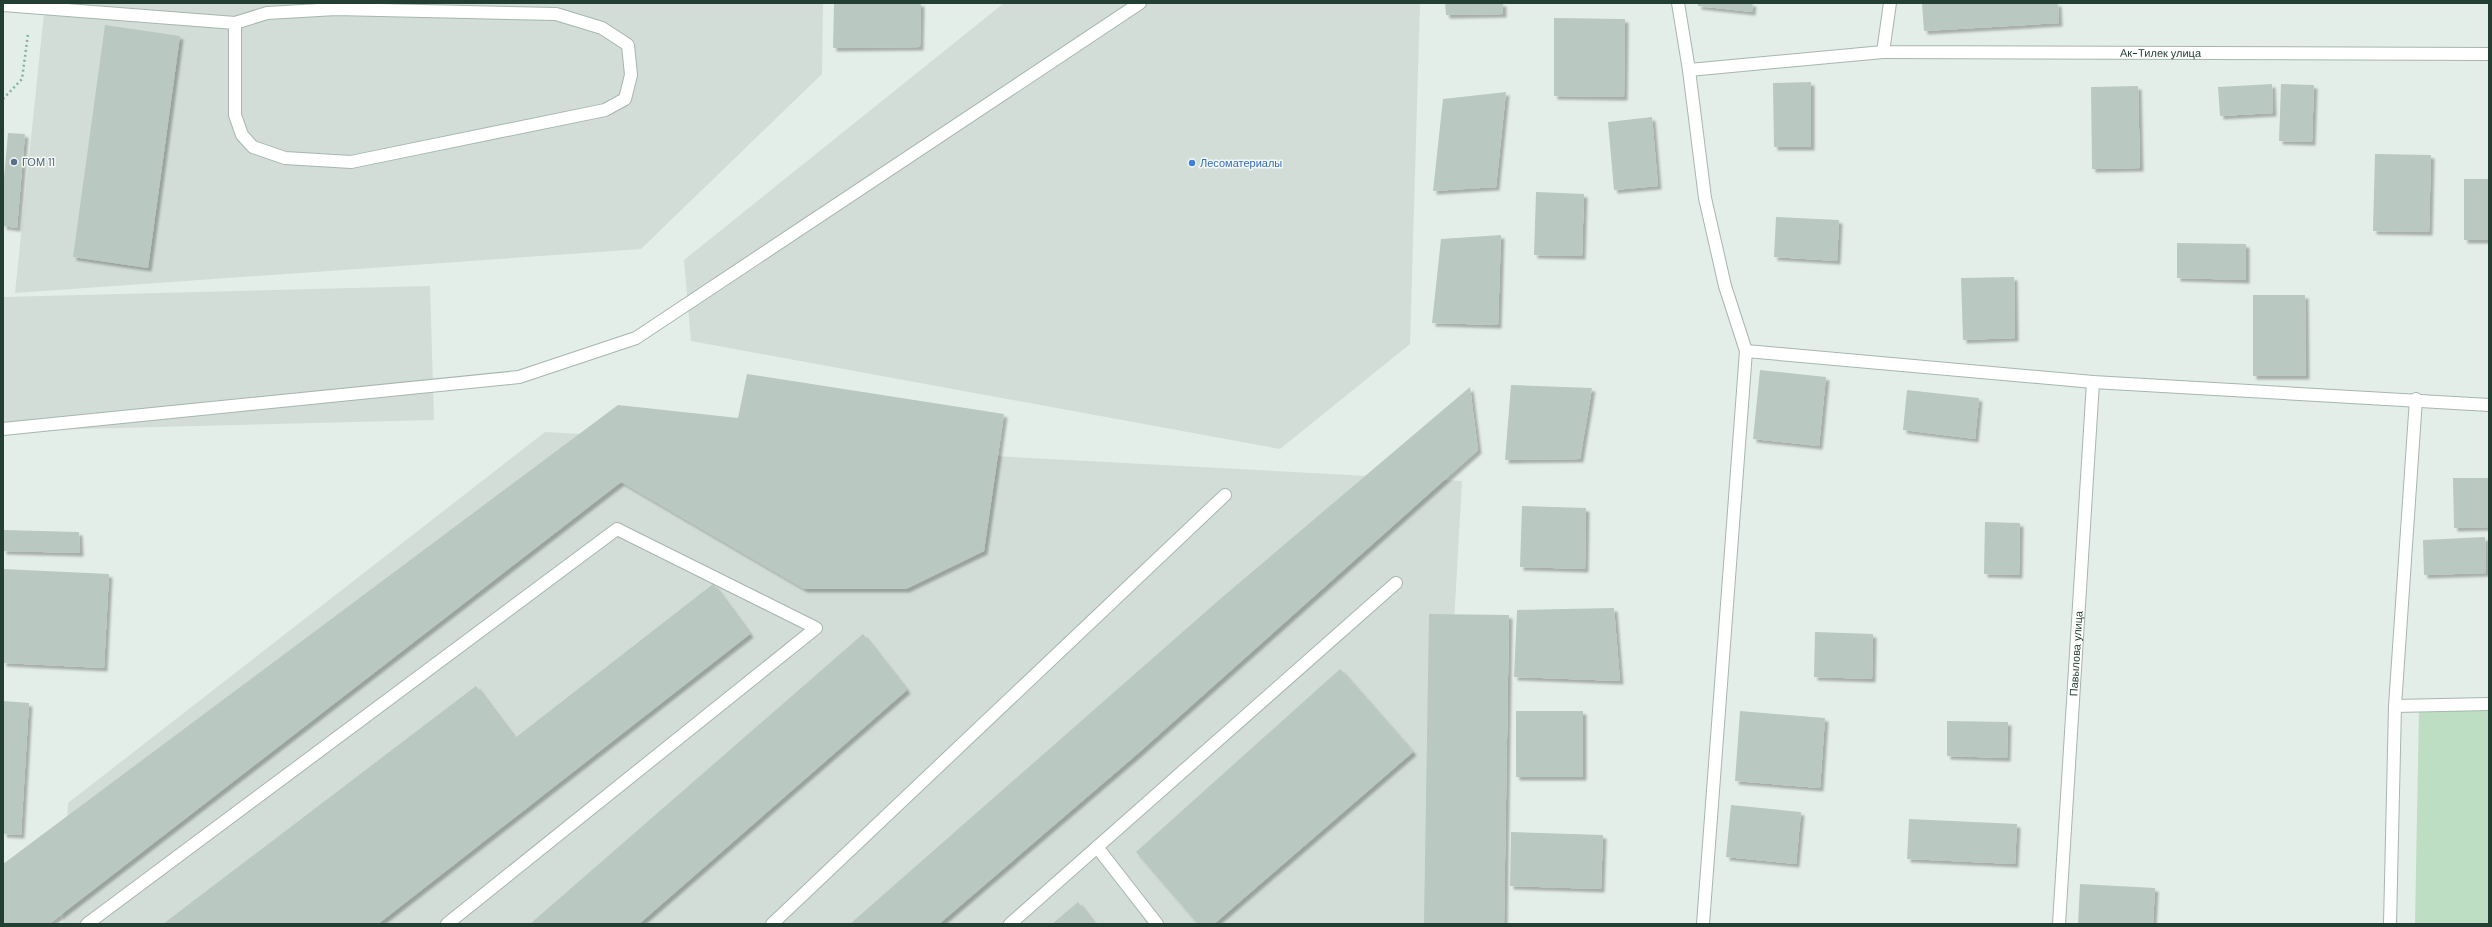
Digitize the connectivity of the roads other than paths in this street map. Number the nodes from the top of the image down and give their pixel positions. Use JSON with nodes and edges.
{"nodes":[{"id":1,"x":1140,"y":3,"type":"edge"},
{"id":2,"x":1678,"y":3,"type":"edge"},
{"id":3,"x":1890,"y":3,"type":"edge"},
{"id":4,"x":3,"y":5,"type":"edge"},
{"id":5,"x":235,"y":23,"type":"junction"},
{"id":6,"x":1883,"y":52,"type":"junction"},
{"id":7,"x":2489,"y":54,"type":"edge"},
{"id":8,"x":1689,"y":70,"type":"junction"},
{"id":9,"x":1746,"y":351,"type":"junction"},
{"id":10,"x":2093,"y":382,"type":"junction"},
{"id":11,"x":2416,"y":399,"type":"junction"},
{"id":12,"x":2489,"y":405,"type":"edge"},
{"id":13,"x":3,"y":429,"type":"edge"},
{"id":14,"x":1225,"y":496,"type":"dead end"},
{"id":15,"x":1396,"y":583,"type":"dead end"},
{"id":16,"x":2489,"y":704,"type":"edge"},
{"id":17,"x":2395,"y":706,"type":"junction"},
{"id":18,"x":1097,"y":847,"type":"junction"},
{"id":19,"x":87,"y":924,"type":"edge"},
{"id":20,"x":446,"y":924,"type":"edge"},
{"id":21,"x":772,"y":924,"type":"edge"},
{"id":22,"x":1010,"y":924,"type":"edge"},
{"id":23,"x":1157,"y":924,"type":"edge"},
{"id":24,"x":1703,"y":924,"type":"edge"},
{"id":25,"x":2059,"y":924,"type":"edge"},
{"id":26,"x":2390,"y":924,"type":"edge"}],
"edges":[{"from":1,"to":13,"type":"street"},
{"from":2,"to":8,"type":"street"},
{"from":3,"to":6,"type":"street"},
{"from":4,"to":5,"type":"street"},
{"from":5,"to":5,"type":"street"},
{"from":6,"to":7,"type":"street","name":"Ак-Тилек улица"},
{"from":6,"to":8,"type":"street","name":"Ак-Тилек улица"},
{"from":8,"to":9,"type":"street"},
{"from":9,"to":10,"type":"street"},
{"from":9,"to":24,"type":"street"},
{"from":10,"to":11,"type":"street"},
{"from":10,"to":25,"type":"street","name":"Павылова улица"},
{"from":11,"to":12,"type":"street"},
{"from":11,"to":17,"type":"street"},
{"from":14,"to":21,"type":"street"},
{"from":15,"to":18,"type":"street"},
{"from":16,"to":17,"type":"street"},
{"from":17,"to":26,"type":"street"},
{"from":18,"to":22,"type":"street"},
{"from":18,"to":23,"type":"street"},
{"from":19,"to":20,"type":"street"}]}
